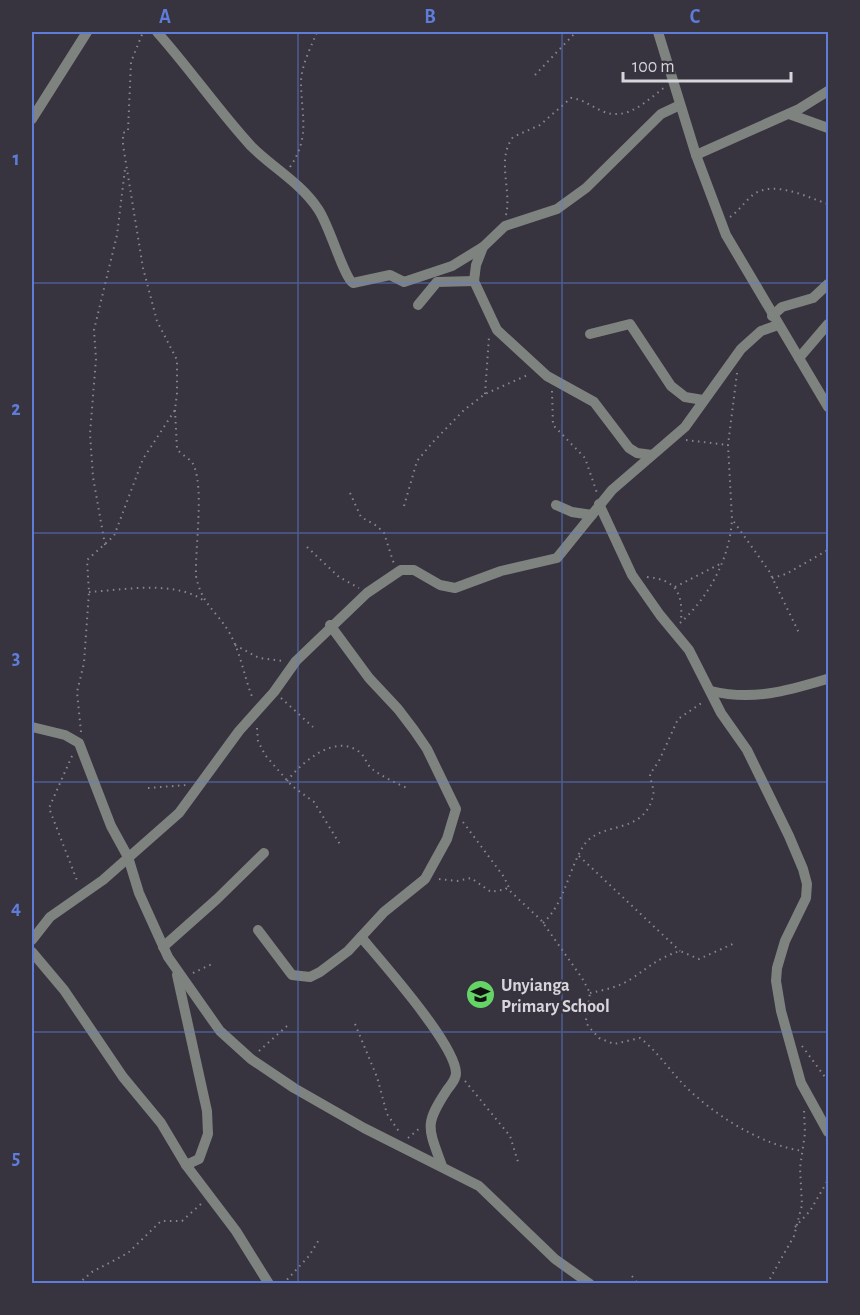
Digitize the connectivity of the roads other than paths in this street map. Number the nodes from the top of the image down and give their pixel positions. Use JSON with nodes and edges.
{"nodes":[{"id":1,"x":87,"y":32,"type":"edge"},
{"id":2,"x":157,"y":32,"type":"edge"},
{"id":3,"x":658,"y":32,"type":"edge"},
{"id":4,"x":828,"y":91,"type":"edge"},
{"id":5,"x":680,"y":105,"type":"junction"},
{"id":6,"x":789,"y":114,"type":"junction"},
{"id":7,"x":32,"y":119,"type":"edge"},
{"id":8,"x":828,"y":128,"type":"edge"},
{"id":9,"x":696,"y":155,"type":"junction"},
{"id":10,"x":483,"y":247,"type":"junction"},
{"id":11,"x":474,"y":281,"type":"junction"},
{"id":12,"x":828,"y":284,"type":"edge"},
{"id":13,"x":418,"y":305,"type":"dead end"},
{"id":14,"x":775,"y":321,"type":"junction"},
{"id":15,"x":828,"y":324,"type":"edge"},
{"id":16,"x":591,"y":334,"type":"dead end"},
{"id":17,"x":798,"y":358,"type":"junction"},
{"id":18,"x":703,"y":400,"type":"junction"},
{"id":19,"x":828,"y":407,"type":"edge"},
{"id":20,"x":652,"y":455,"type":"junction"},
{"id":21,"x":601,"y":502,"type":"junction"},
{"id":22,"x":556,"y":505,"type":"dead end"},
{"id":23,"x":592,"y":515,"type":"junction"},
{"id":24,"x":330,"y":625,"type":"junction"},
{"id":25,"x":827,"y":679,"type":"edge"},
{"id":26,"x":710,"y":690,"type":"junction"},
{"id":27,"x":32,"y":727,"type":"edge"},
{"id":28,"x":264,"y":853,"type":"dead end"},
{"id":29,"x":128,"y":857,"type":"junction"},
{"id":30,"x":258,"y":930,"type":"dead end"},
{"id":31,"x":361,"y":937,"type":"junction"},
{"id":32,"x":32,"y":940,"type":"edge"},
{"id":33,"x":163,"y":947,"type":"junction"},
{"id":34,"x":32,"y":952,"type":"edge"},
{"id":35,"x":179,"y":974,"type":"junction"},
{"id":36,"x":828,"y":1132,"type":"edge"},
{"id":37,"x":186,"y":1165,"type":"junction"},
{"id":38,"x":442,"y":1166,"type":"junction"},
{"id":39,"x":269,"y":1284,"type":"edge"},
{"id":40,"x":590,"y":1284,"type":"edge"}],
"edges":[{"from":1,"to":7,"type":"street"},
{"from":2,"to":10,"type":"street"},
{"from":3,"to":5,"type":"street"},
{"from":4,"to":6,"type":"street"},
{"from":5,"to":9,"type":"street"},
{"from":5,"to":10,"type":"street"},
{"from":6,"to":8,"type":"street"},
{"from":6,"to":9,"type":"street"},
{"from":9,"to":14,"type":"street"},
{"from":10,"to":11,"type":"street"},
{"from":11,"to":13,"type":"street"},
{"from":11,"to":20,"type":"street"},
{"from":12,"to":14,"type":"street"},
{"from":14,"to":17,"type":"street"},
{"from":14,"to":18,"type":"street"},
{"from":15,"to":17,"type":"street"},
{"from":16,"to":18,"type":"street"},
{"from":17,"to":19,"type":"street"},
{"from":18,"to":20,"type":"street"},
{"from":20,"to":21,"type":"street"},
{"from":21,"to":23,"type":"street"},
{"from":21,"to":26,"type":"street"},
{"from":22,"to":23,"type":"street"},
{"from":23,"to":24,"type":"street"},
{"from":24,"to":29,"type":"street"},
{"from":24,"to":31,"type":"street"},
{"from":25,"to":26,"type":"street"},
{"from":26,"to":36,"type":"street"},
{"from":27,"to":29,"type":"street"},
{"from":28,"to":33,"type":"street"},
{"from":29,"to":32,"type":"street"},
{"from":29,"to":33,"type":"street"},
{"from":30,"to":31,"type":"street"},
{"from":31,"to":38,"type":"street"},
{"from":33,"to":35,"type":"street"},
{"from":34,"to":37,"type":"street"},
{"from":35,"to":37,"type":"street"},
{"from":35,"to":38,"type":"street"},
{"from":37,"to":39,"type":"street"},
{"from":38,"to":40,"type":"street"}]}
